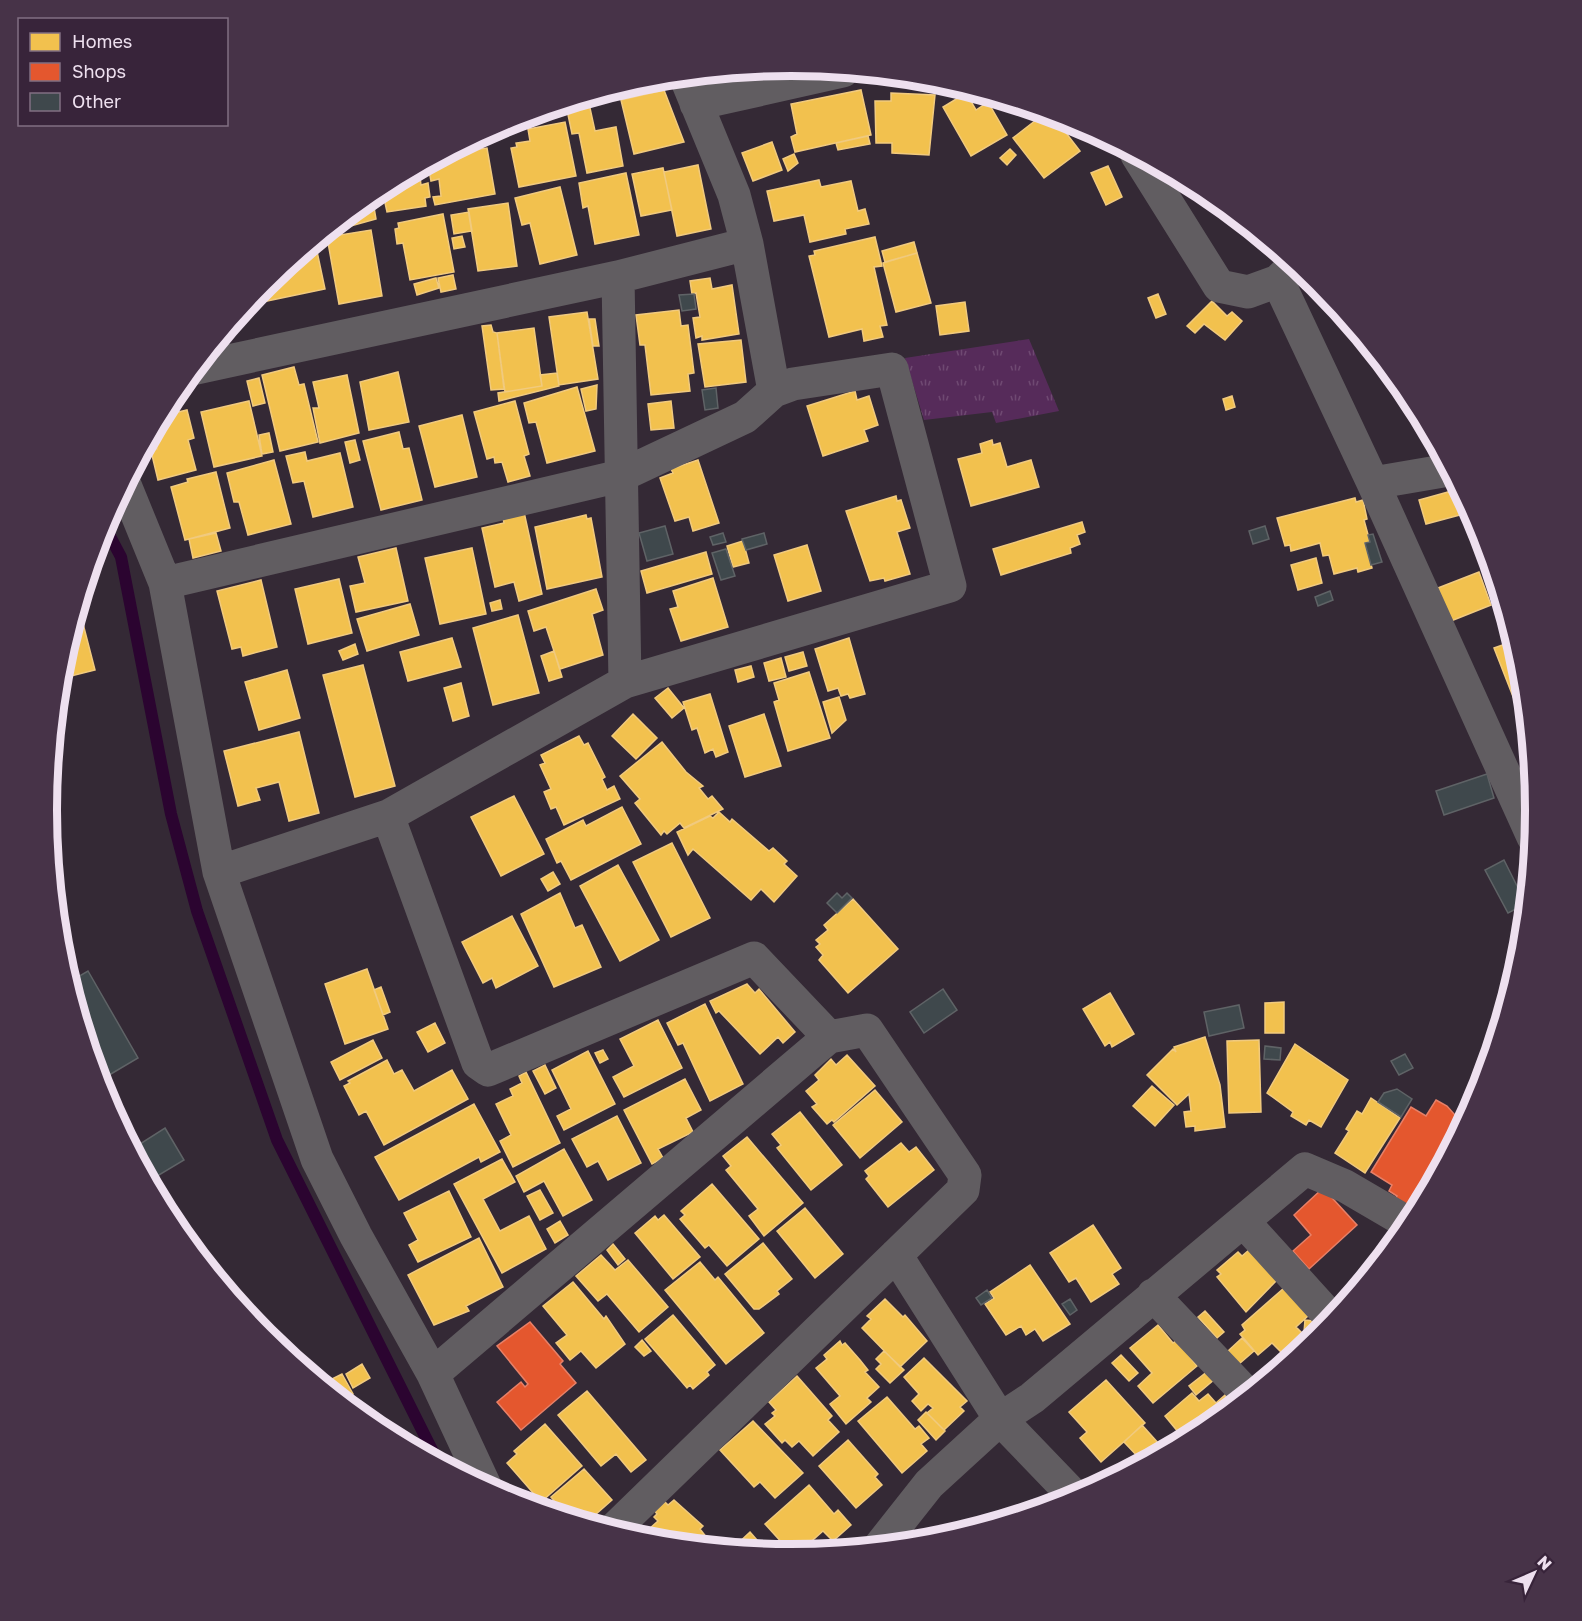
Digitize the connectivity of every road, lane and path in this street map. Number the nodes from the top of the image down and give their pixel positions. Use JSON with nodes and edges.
{"nodes":[{"id":1,"x":800,"y":76,"type":"edge"},
{"id":2,"x":691,"y":90,"type":"edge"},
{"id":3,"x":1145,"y":168,"type":"edge"},
{"id":4,"x":747,"y":244,"type":"junction"},
{"id":5,"x":1286,"y":273,"type":"edge"},
{"id":6,"x":618,"y":277,"type":"junction"},
{"id":7,"x":208,"y":365,"type":"edge"},
{"id":8,"x":774,"y":392,"type":"junction"},
{"id":9,"x":1441,"y":471,"type":"edge"},
{"id":10,"x":620,"y":476,"type":"junction"},
{"id":11,"x":1373,"y":483,"type":"junction"},
{"id":12,"x":129,"y":495,"type":"edge"},
{"id":13,"x":165,"y":583,"type":"junction"},
{"id":14,"x":625,"y":682,"type":"junction"},
{"id":15,"x":388,"y":816,"type":"junction"},
{"id":16,"x":1525,"y":819,"type":"edge"},
{"id":17,"x":219,"y":872,"type":"junction"},
{"id":18,"x":830,"y":1036,"type":"junction"},
{"id":19,"x":1401,"y":1219,"type":"edge"},
{"id":20,"x":1242,"y":1221,"type":"junction"},
{"id":21,"x":896,"y":1255,"type":"junction"},
{"id":22,"x":1153,"y":1295,"type":"junction"},
{"id":23,"x":1326,"y":1313,"type":"edge"},
{"id":24,"x":433,"y":1374,"type":"junction"},
{"id":25,"x":1242,"y":1389,"type":"edge"},
{"id":26,"x":1000,"y":1419,"type":"junction"},
{"id":27,"x":480,"y":1475,"type":"edge"},
{"id":28,"x":1069,"y":1490,"type":"edge"},
{"id":29,"x":620,"y":1523,"type":"edge"},
{"id":30,"x":886,"y":1538,"type":"edge"}],
"edges":[{"from":1,"to":2,"type":"street"},
{"from":2,"to":4,"type":"street"},
{"from":3,"to":5,"type":"street"},
{"from":4,"to":6,"type":"street"},
{"from":4,"to":8,"type":"street"},
{"from":5,"to":11,"type":"street"},
{"from":6,"to":7,"type":"street"},
{"from":6,"to":10,"type":"street"},
{"from":8,"to":10,"type":"street"},
{"from":8,"to":14,"type":"street"},
{"from":9,"to":11,"type":"street"},
{"from":10,"to":13,"type":"street"},
{"from":10,"to":14,"type":"street"},
{"from":11,"to":16,"type":"street"},
{"from":12,"to":13,"type":"street"},
{"from":13,"to":17,"type":"street"},
{"from":14,"to":15,"type":"street"},
{"from":15,"to":17,"type":"street"},
{"from":15,"to":18,"type":"street"},
{"from":17,"to":24,"type":"street"},
{"from":18,"to":21,"type":"street"},
{"from":18,"to":24,"type":"street"},
{"from":19,"to":20,"type":"street"},
{"from":20,"to":22,"type":"street"},
{"from":20,"to":23,"type":"street"},
{"from":21,"to":26,"type":"street"},
{"from":21,"to":29,"type":"street"},
{"from":22,"to":25,"type":"street"},
{"from":22,"to":26,"type":"street"},
{"from":24,"to":27,"type":"street"},
{"from":26,"to":28,"type":"street"},
{"from":26,"to":30,"type":"street"}]}
